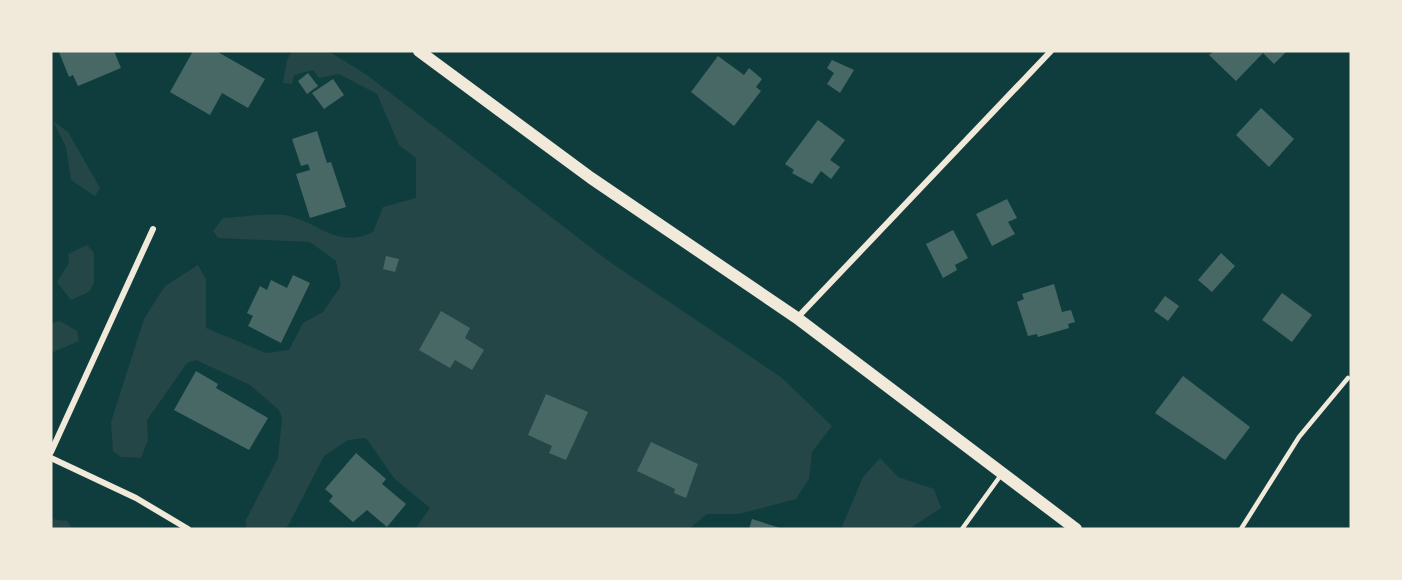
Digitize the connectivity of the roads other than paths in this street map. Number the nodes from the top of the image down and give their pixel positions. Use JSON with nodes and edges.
{"nodes":[{"id":1,"x":420,"y":51,"type":"edge"},
{"id":2,"x":1051,"y":51,"type":"edge"},
{"id":3,"x":153,"y":229,"type":"dead end"},
{"id":4,"x":797,"y":318,"type":"junction"},
{"id":5,"x":1348,"y":378,"type":"dead end"},
{"id":6,"x":51,"y":452,"type":"edge"},
{"id":7,"x":51,"y":458,"type":"edge"},
{"id":8,"x":1002,"y":473,"type":"junction"},
{"id":9,"x":1073,"y":528,"type":"edge"},
{"id":10,"x":188,"y":529,"type":"edge"},
{"id":11,"x":962,"y":529,"type":"edge"},
{"id":12,"x":1241,"y":529,"type":"edge"}],
"edges":[{"from":1,"to":4,"type":"main road"},
{"from":2,"to":4,"type":"street"},
{"from":3,"to":6,"type":"street"},
{"from":4,"to":8,"type":"main road"},
{"from":5,"to":12,"type":"lane"},
{"from":7,"to":10,"type":"street"},
{"from":8,"to":9,"type":"main road"},
{"from":8,"to":11,"type":"lane"}]}
